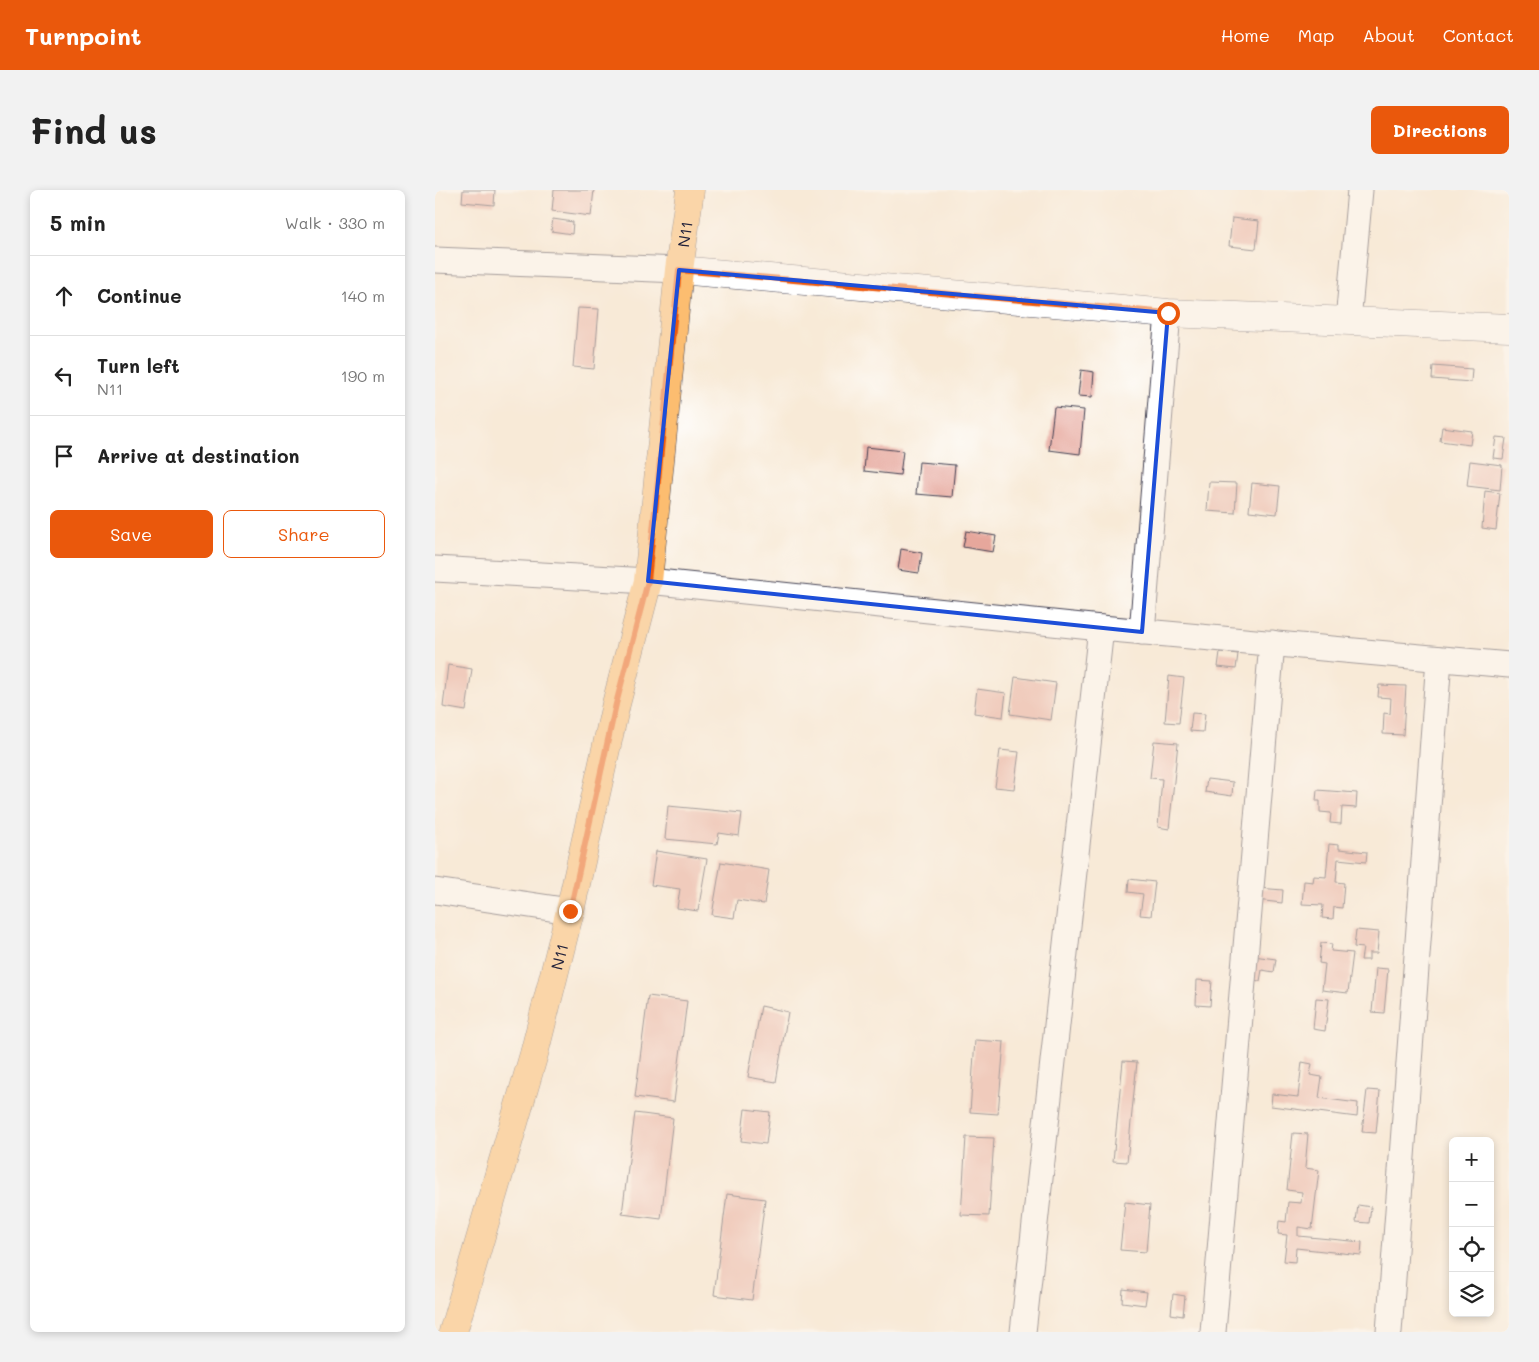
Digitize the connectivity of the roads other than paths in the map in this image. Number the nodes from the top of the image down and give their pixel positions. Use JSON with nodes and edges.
{"nodes":[{"id":1,"x":690,"y":190,"type":"edge"},
{"id":2,"x":1360,"y":190,"type":"edge"},
{"id":3,"x":435,"y":260,"type":"edge"},
{"id":4,"x":679,"y":270,"type":"junction"},
{"id":5,"x":1168,"y":313,"type":"junction"},
{"id":6,"x":1348,"y":321,"type":"junction"},
{"id":7,"x":1509,"y":328,"type":"edge"},
{"id":8,"x":435,"y":569,"type":"edge"},
{"id":9,"x":648,"y":581,"type":"junction"},
{"id":10,"x":1101,"y":628,"type":"junction"},
{"id":11,"x":1142,"y":632,"type":"junction"},
{"id":12,"x":1272,"y":643,"type":"junction"},
{"id":13,"x":1439,"y":659,"type":"junction"},
{"id":14,"x":1509,"y":665,"type":"edge"},
{"id":15,"x":435,"y":891,"type":"edge"},
{"id":16,"x":570,"y":911,"type":"junction"},
{"id":17,"x":453,"y":1332,"type":"edge"},
{"id":18,"x":1023,"y":1332,"type":"edge"},
{"id":19,"x":1213,"y":1332,"type":"edge"},
{"id":20,"x":1389,"y":1332,"type":"edge"}],
"edges":[{"from":1,"to":4,"type":"main road","name":"N11"},
{"from":2,"to":6,"type":"street"},
{"from":3,"to":4,"type":"street"},
{"from":4,"to":5,"type":"street"},
{"from":4,"to":9,"type":"main road","name":"N11"},
{"from":5,"to":6,"type":"street"},
{"from":5,"to":11,"type":"street"},
{"from":6,"to":7,"type":"street"},
{"from":8,"to":9,"type":"street"},
{"from":9,"to":10,"type":"street"},
{"from":9,"to":16,"type":"main road","name":"N11"},
{"from":10,"to":11,"type":"street"},
{"from":10,"to":18,"type":"street"},
{"from":11,"to":12,"type":"street"},
{"from":12,"to":13,"type":"street"},
{"from":12,"to":19,"type":"street"},
{"from":13,"to":14,"type":"street"},
{"from":13,"to":20,"type":"street"},
{"from":15,"to":16,"type":"street"},
{"from":16,"to":17,"type":"main road","name":"N11"}]}
